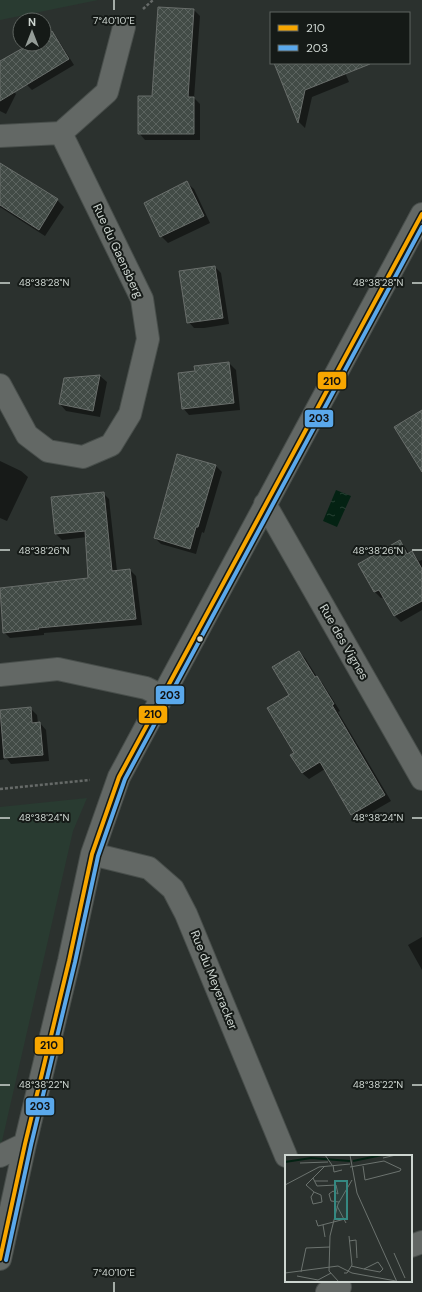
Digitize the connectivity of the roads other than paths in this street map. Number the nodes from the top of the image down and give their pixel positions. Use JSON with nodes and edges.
{"nodes":[{"id":1,"x":124,"y":26,"type":"dead end"},
{"id":2,"x":61,"y":133,"type":"junction"},
{"id":3,"x":0,"y":136,"type":"edge"},
{"id":4,"x":422,"y":214,"type":"edge"},
{"id":5,"x":0,"y":385,"type":"edge"},
{"id":6,"x":265,"y":504,"type":"junction"},
{"id":7,"x":0,"y":675,"type":"edge"},
{"id":8,"x":162,"y":696,"type":"junction"},
{"id":9,"x":422,"y":779,"type":"edge"},
{"id":10,"x":92,"y":854,"type":"junction"},
{"id":11,"x":26,"y":1144,"type":"junction"},
{"id":12,"x":286,"y":1155,"type":"edge"},
{"id":13,"x":0,"y":1156,"type":"edge"},
{"id":14,"x":422,"y":1242,"type":"edge"},
{"id":15,"x":412,"y":1246,"type":"edge"},
{"id":16,"x":0,"y":1259,"type":"edge"}],
"edges":[{"from":1,"to":2,"type":"street"},
{"from":2,"to":3,"type":"street"},
{"from":2,"to":5,"type":"street","name":"Rue du Gaensberg"},
{"from":4,"to":6,"type":"street"},
{"from":6,"to":8,"type":"street"},
{"from":6,"to":9,"type":"street","name":"Rue des Vignes"},
{"from":7,"to":8,"type":"street"},
{"from":8,"to":10,"type":"street"},
{"from":10,"to":11,"type":"street"},
{"from":10,"to":12,"type":"street","name":"Rue du Meyeracker"},
{"from":11,"to":13,"type":"street"},
{"from":11,"to":16,"type":"street"},
{"from":14,"to":15,"type":"street"}]}
